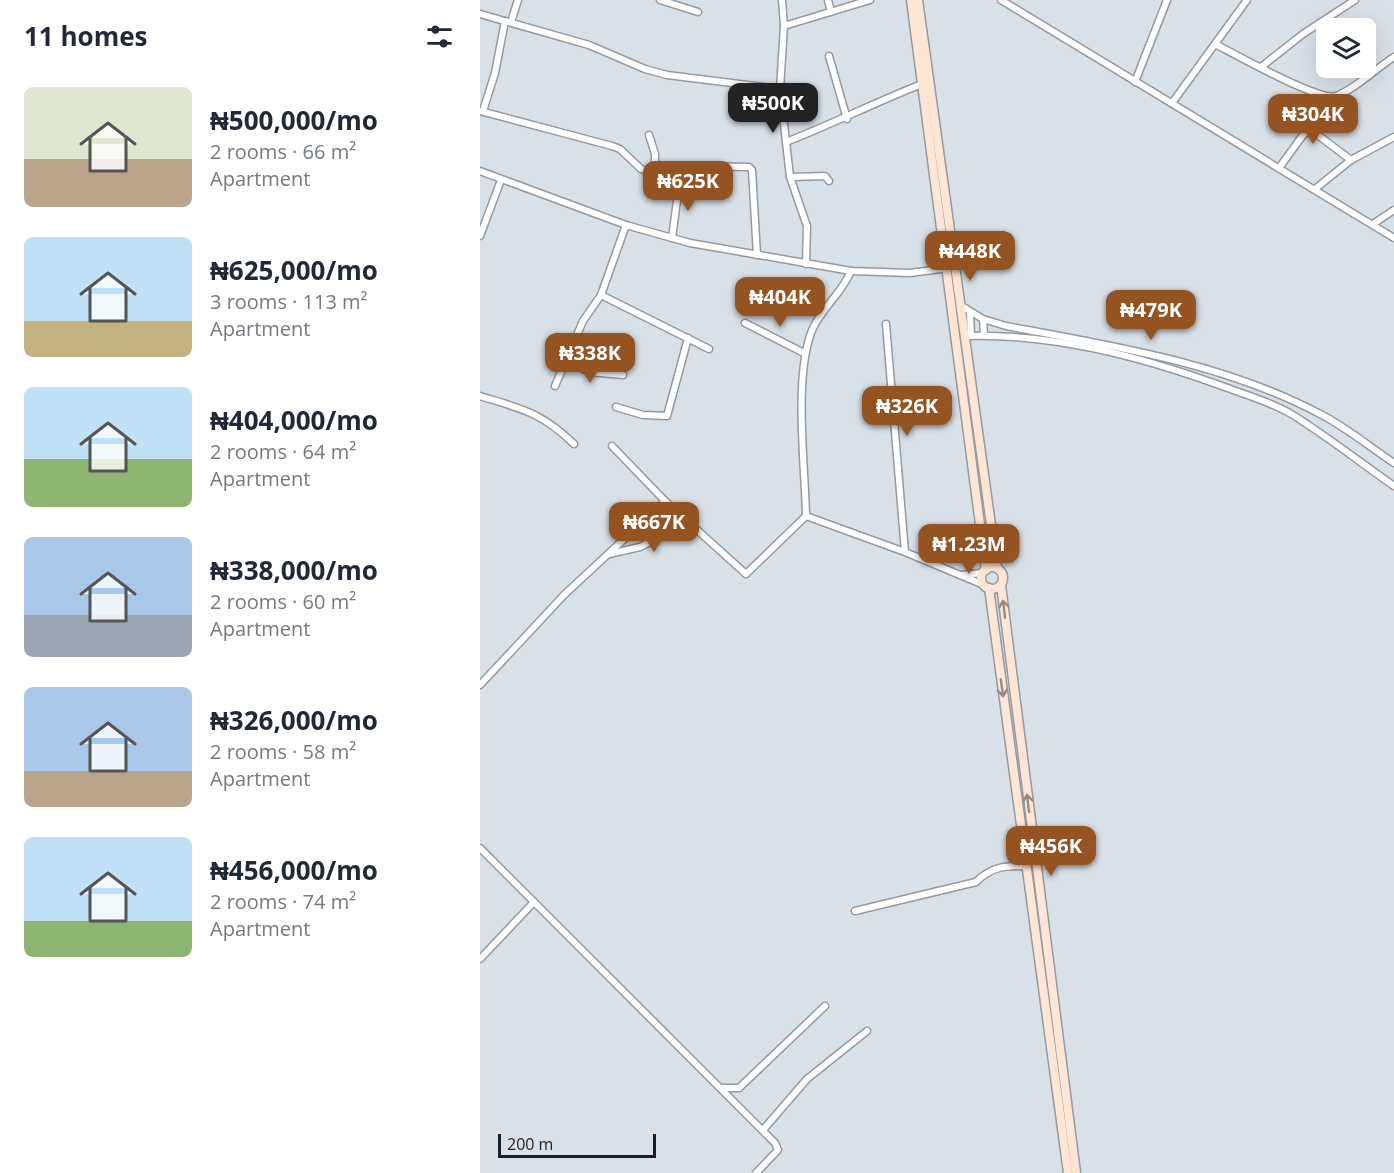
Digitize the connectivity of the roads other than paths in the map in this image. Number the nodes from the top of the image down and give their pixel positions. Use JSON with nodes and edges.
{"nodes":[{"id":1,"x":518,"y":0,"type":"edge"},
{"id":2,"x":660,"y":0,"type":"edge"},
{"id":3,"x":782,"y":0,"type":"edge"},
{"id":4,"x":828,"y":0,"type":"edge"},
{"id":5,"x":870,"y":0,"type":"edge"},
{"id":6,"x":911,"y":0,"type":"edge"},
{"id":7,"x":918,"y":0,"type":"edge"},
{"id":8,"x":1002,"y":0,"type":"edge"},
{"id":9,"x":1167,"y":0,"type":"edge"},
{"id":10,"x":1246,"y":0,"type":"edge"},
{"id":11,"x":1354,"y":0,"type":"edge"},
{"id":12,"x":698,"y":12,"type":"dead end"},
{"id":13,"x":831,"y":12,"type":"junction"},
{"id":14,"x":480,"y":14,"type":"edge"},
{"id":15,"x":508,"y":21,"type":"junction"},
{"id":16,"x":784,"y":26,"type":"junction"},
{"id":17,"x":1215,"y":44,"type":"junction"},
{"id":18,"x":828,"y":56,"type":"dead end"},
{"id":19,"x":1394,"y":57,"type":"edge"},
{"id":20,"x":1261,"y":67,"type":"junction"},
{"id":21,"x":1135,"y":82,"type":"junction"},
{"id":22,"x":922,"y":84,"type":"junction"},
{"id":23,"x":780,"y":89,"type":"junction"},
{"id":24,"x":1172,"y":103,"type":"junction"},
{"id":25,"x":482,"y":111,"type":"edge"},
{"id":26,"x":847,"y":119,"type":"junction"},
{"id":27,"x":649,"y":135,"type":"dead end"},
{"id":28,"x":1394,"y":136,"type":"edge"},
{"id":29,"x":786,"y":142,"type":"junction"},
{"id":30,"x":1351,"y":160,"type":"junction"},
{"id":31,"x":1280,"y":168,"type":"junction"},
{"id":32,"x":480,"y":171,"type":"edge"},
{"id":33,"x":655,"y":174,"type":"junction"},
{"id":34,"x":790,"y":177,"type":"junction"},
{"id":35,"x":501,"y":180,"type":"junction"},
{"id":36,"x":829,"y":181,"type":"dead end"},
{"id":37,"x":688,"y":185,"type":"dead end"},
{"id":38,"x":1315,"y":189,"type":"junction"},
{"id":39,"x":1394,"y":210,"type":"edge"},
{"id":40,"x":1373,"y":224,"type":"junction"},
{"id":41,"x":626,"y":225,"type":"junction"},
{"id":42,"x":480,"y":236,"type":"edge"},
{"id":43,"x":672,"y":238,"type":"junction"},
{"id":44,"x":1394,"y":238,"type":"edge"},
{"id":45,"x":757,"y":255,"type":"junction"},
{"id":46,"x":806,"y":264,"type":"junction"},
{"id":47,"x":948,"y":268,"type":"junction"},
{"id":48,"x":851,"y":271,"type":"junction"},
{"id":49,"x":601,"y":295,"type":"junction"},
{"id":50,"x":959,"y":305,"type":"junction"},
{"id":51,"x":970,"y":313,"type":"junction"},
{"id":52,"x":983,"y":319,"type":"junction"},
{"id":53,"x":745,"y":323,"type":"dead end"},
{"id":54,"x":886,"y":324,"type":"dead end"},
{"id":55,"x":984,"y":335,"type":"junction"},
{"id":56,"x":968,"y":336,"type":"junction"},
{"id":57,"x":688,"y":338,"type":"junction"},
{"id":58,"x":709,"y":349,"type":"dead end"},
{"id":59,"x":804,"y":353,"type":"junction"},
{"id":60,"x":566,"y":360,"type":"junction"},
{"id":61,"x":623,"y":375,"type":"dead end"},
{"id":62,"x":555,"y":386,"type":"dead end"},
{"id":63,"x":480,"y":396,"type":"edge"},
{"id":64,"x":616,"y":407,"type":"dead end"},
{"id":65,"x":574,"y":444,"type":"dead end"},
{"id":66,"x":612,"y":446,"type":"dead end"},
{"id":67,"x":1394,"y":463,"type":"edge"},
{"id":68,"x":1394,"y":486,"type":"edge"},
{"id":69,"x":665,"y":501,"type":"junction"},
{"id":70,"x":806,"y":516,"type":"junction"},
{"id":71,"x":689,"y":523,"type":"junction"},
{"id":72,"x":905,"y":552,"type":"junction"},
{"id":73,"x":608,"y":554,"type":"junction"},
{"id":74,"x":997,"y":568,"type":"junction"},
{"id":75,"x":985,"y":571,"type":"junction"},
{"id":76,"x":962,"y":575,"type":"junction"},
{"id":77,"x":1001,"y":585,"type":"junction"},
{"id":78,"x":986,"y":587,"type":"junction"},
{"id":79,"x":480,"y":685,"type":"edge"},
{"id":80,"x":480,"y":848,"type":"edge"},
{"id":81,"x":1027,"y":866,"type":"junction"},
{"id":82,"x":534,"y":902,"type":"junction"},
{"id":83,"x":855,"y":911,"type":"dead end"},
{"id":84,"x":480,"y":959,"type":"edge"},
{"id":85,"x":825,"y":1006,"type":"dead end"},
{"id":86,"x":867,"y":1031,"type":"dead end"},
{"id":87,"x":721,"y":1088,"type":"junction"},
{"id":88,"x":763,"y":1130,"type":"junction"},
{"id":89,"x":756,"y":1173,"type":"edge"},
{"id":90,"x":1068,"y":1173,"type":"edge"},
{"id":91,"x":1076,"y":1173,"type":"edge"}],
"edges":[{"from":1,"to":15,"type":"street"},
{"from":2,"to":12,"type":"street"},
{"from":3,"to":16,"type":"street"},
{"from":4,"to":13,"type":"street"},
{"from":5,"to":13,"type":"street"},
{"from":6,"to":22,"type":"street"},
{"from":7,"to":50,"type":"street"},
{"from":8,"to":21,"type":"street"},
{"from":9,"to":21,"type":"street"},
{"from":10,"to":17,"type":"street"},
{"from":11,"to":20,"type":"street"},
{"from":13,"to":16,"type":"street"},
{"from":14,"to":15,"type":"street"},
{"from":15,"to":23,"type":"street"},
{"from":15,"to":25,"type":"street"},
{"from":16,"to":23,"type":"street"},
{"from":17,"to":20,"type":"street"},
{"from":17,"to":24,"type":"street"},
{"from":18,"to":26,"type":"street"},
{"from":19,"to":20,"type":"street"},
{"from":21,"to":24,"type":"street"},
{"from":22,"to":26,"type":"street"},
{"from":22,"to":47,"type":"street"},
{"from":23,"to":29,"type":"street"},
{"from":24,"to":31,"type":"street"},
{"from":25,"to":33,"type":"street"},
{"from":26,"to":29,"type":"street"},
{"from":27,"to":33,"type":"street"},
{"from":28,"to":30,"type":"street"},
{"from":29,"to":34,"type":"street"},
{"from":30,"to":31,"type":"street"},
{"from":30,"to":38,"type":"street"},
{"from":31,"to":38,"type":"street"},
{"from":32,"to":35,"type":"street"},
{"from":33,"to":43,"type":"street"},
{"from":34,"to":36,"type":"street"},
{"from":34,"to":46,"type":"street"},
{"from":35,"to":41,"type":"street"},
{"from":35,"to":42,"type":"street"},
{"from":37,"to":45,"type":"street"},
{"from":38,"to":40,"type":"street"},
{"from":39,"to":40,"type":"street"},
{"from":40,"to":44,"type":"street"},
{"from":41,"to":43,"type":"street"},
{"from":41,"to":49,"type":"street"},
{"from":43,"to":45,"type":"street"},
{"from":45,"to":46,"type":"street"},
{"from":46,"to":48,"type":"street"},
{"from":47,"to":48,"type":"street"},
{"from":47,"to":75,"type":"street"},
{"from":48,"to":59,"type":"street"},
{"from":49,"to":57,"type":"street"},
{"from":49,"to":60,"type":"street"},
{"from":50,"to":51,"type":"street"},
{"from":50,"to":56,"type":"street"},
{"from":51,"to":52,"type":"street"},
{"from":51,"to":56,"type":"street"},
{"from":52,"to":55,"type":"street"},
{"from":52,"to":67,"type":"street"},
{"from":53,"to":59,"type":"street"},
{"from":54,"to":72,"type":"street"},
{"from":55,"to":56,"type":"street"},
{"from":55,"to":68,"type":"street"},
{"from":56,"to":74,"type":"street"},
{"from":57,"to":58,"type":"street"},
{"from":57,"to":64,"type":"street"},
{"from":59,"to":70,"type":"street"},
{"from":60,"to":61,"type":"street"},
{"from":60,"to":62,"type":"street"},
{"from":63,"to":65,"type":"street"},
{"from":66,"to":69,"type":"street"},
{"from":69,"to":71,"type":"street"},
{"from":69,"to":73,"type":"street"},
{"from":70,"to":71,"type":"street"},
{"from":70,"to":72,"type":"street"},
{"from":71,"to":73,"type":"street"},
{"from":72,"to":76,"type":"street"},
{"from":73,"to":79,"type":"street"},
{"from":74,"to":75,"type":"street"},
{"from":74,"to":77,"type":"street"},
{"from":75,"to":76,"type":"street"},
{"from":75,"to":78,"type":"street"},
{"from":76,"to":78,"type":"street"},
{"from":77,"to":78,"type":"street"},
{"from":91,"to":77,"type":"street","one_way":true},
{"from":78,"to":81,"type":"street","one_way":true},
{"from":80,"to":82,"type":"street"},
{"from":81,"to":83,"type":"street"},
{"from":81,"to":90,"type":"street"},
{"from":82,"to":84,"type":"street"},
{"from":82,"to":87,"type":"street"},
{"from":85,"to":87,"type":"street"},
{"from":86,"to":88,"type":"street"},
{"from":87,"to":88,"type":"street"},
{"from":88,"to":89,"type":"street"}]}
